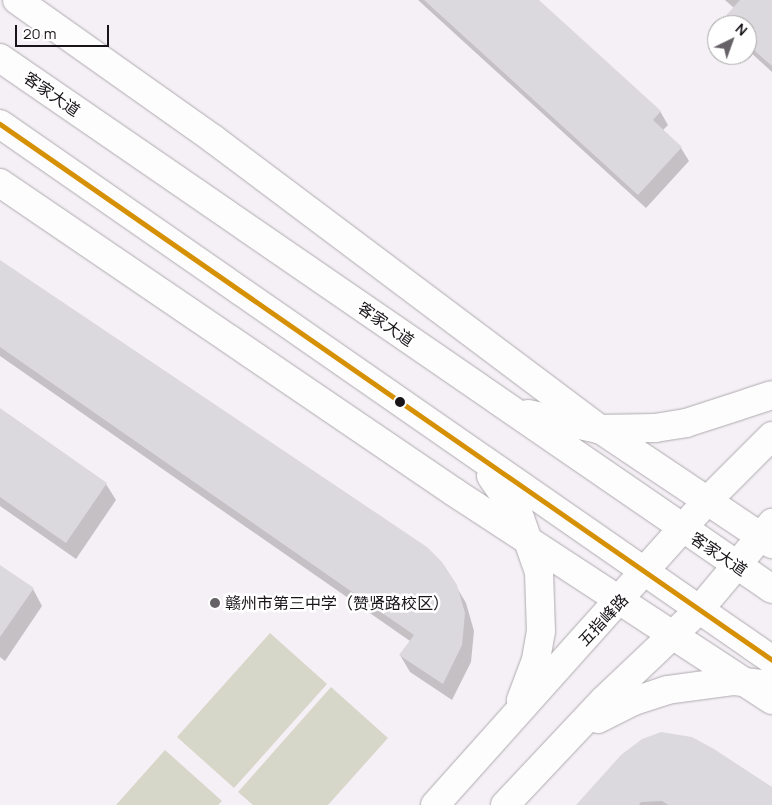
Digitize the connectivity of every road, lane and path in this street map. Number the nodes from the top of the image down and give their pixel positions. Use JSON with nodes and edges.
{"nodes":[{"id":1,"x":17,"y":0,"type":"edge"},
{"id":2,"x":0,"y":58,"type":"edge"},
{"id":3,"x":0,"y":124,"type":"edge"},
{"id":4,"x":0,"y":183,"type":"edge"},
{"id":5,"x":772,"y":395,"type":"edge"},
{"id":6,"x":500,"y":402,"type":"junction"},
{"id":7,"x":600,"y":429,"type":"junction"},
{"id":8,"x":772,"y":436,"type":"edge"},
{"id":9,"x":466,"y":450,"type":"junction"},
{"id":10,"x":707,"y":501,"type":"junction"},
{"id":11,"x":682,"y":530,"type":"junction"},
{"id":12,"x":768,"y":534,"type":"edge"},
{"id":13,"x":530,"y":541,"type":"junction"},
{"id":14,"x":736,"y":566,"type":"junction"},
{"id":15,"x":645,"y":574,"type":"junction"},
{"id":16,"x":772,"y":589,"type":"edge"},
{"id":17,"x":620,"y":602,"type":"junction"},
{"id":18,"x":698,"y":610,"type":"junction"},
{"id":19,"x":673,"y":637,"type":"junction"},
{"id":20,"x":772,"y":660,"type":"edge"},
{"id":21,"x":744,"y":682,"type":"junction"},
{"id":22,"x":772,"y":685,"type":"edge"},
{"id":23,"x":772,"y":700,"type":"edge"},
{"id":24,"x":514,"y":714,"type":"junction"},
{"id":25,"x":547,"y":758,"type":"junction"},
{"id":26,"x":435,"y":805,"type":"edge"},
{"id":27,"x":506,"y":805,"type":"edge"}],
"edges":[{"from":1,"to":7,"type":"main road"},
{"from":2,"to":6,"type":"main road","name":"客家大道"},
{"from":3,"to":9,"type":"main road"},
{"from":4,"to":13,"type":"main road"},
{"from":5,"to":7,"type":"main road"},
{"from":6,"to":7,"type":"main road"},
{"from":6,"to":11,"type":"main road","name":"客家大道"},
{"from":7,"to":10,"type":"main road"},
{"from":8,"to":10,"type":"main road","name":"五指峰路"},
{"from":9,"to":13,"type":"main road"},
{"from":9,"to":15,"type":"main road"},
{"from":10,"to":11,"type":"main road","name":"五指峰路"},
{"from":10,"to":12,"type":"main road"},
{"from":11,"to":14,"type":"main road","name":"客家大道"},
{"from":11,"to":15,"type":"main road","name":"五指峰路"},
{"from":12,"to":14,"type":"main road"},
{"from":13,"to":17,"type":"main road"},
{"from":13,"to":24,"type":"main road"},
{"from":14,"to":16,"type":"main road","name":"客家大道"},
{"from":14,"to":18,"type":"main road"},
{"from":15,"to":17,"type":"main road","name":"五指峰路"},
{"from":15,"to":18,"type":"main road"},
{"from":17,"to":19,"type":"main road"},
{"from":17,"to":24,"type":"main road","name":"五指峰路"},
{"from":18,"to":19,"type":"main road"},
{"from":18,"to":20,"type":"main road"},
{"from":19,"to":21,"type":"main road"},
{"from":19,"to":25,"type":"main road"},
{"from":21,"to":22,"type":"main road"},
{"from":21,"to":23,"type":"main road"},
{"from":21,"to":25,"type":"main road"},
{"from":24,"to":26,"type":"main road","name":"五指峰路"},
{"from":25,"to":27,"type":"main road"}]}
